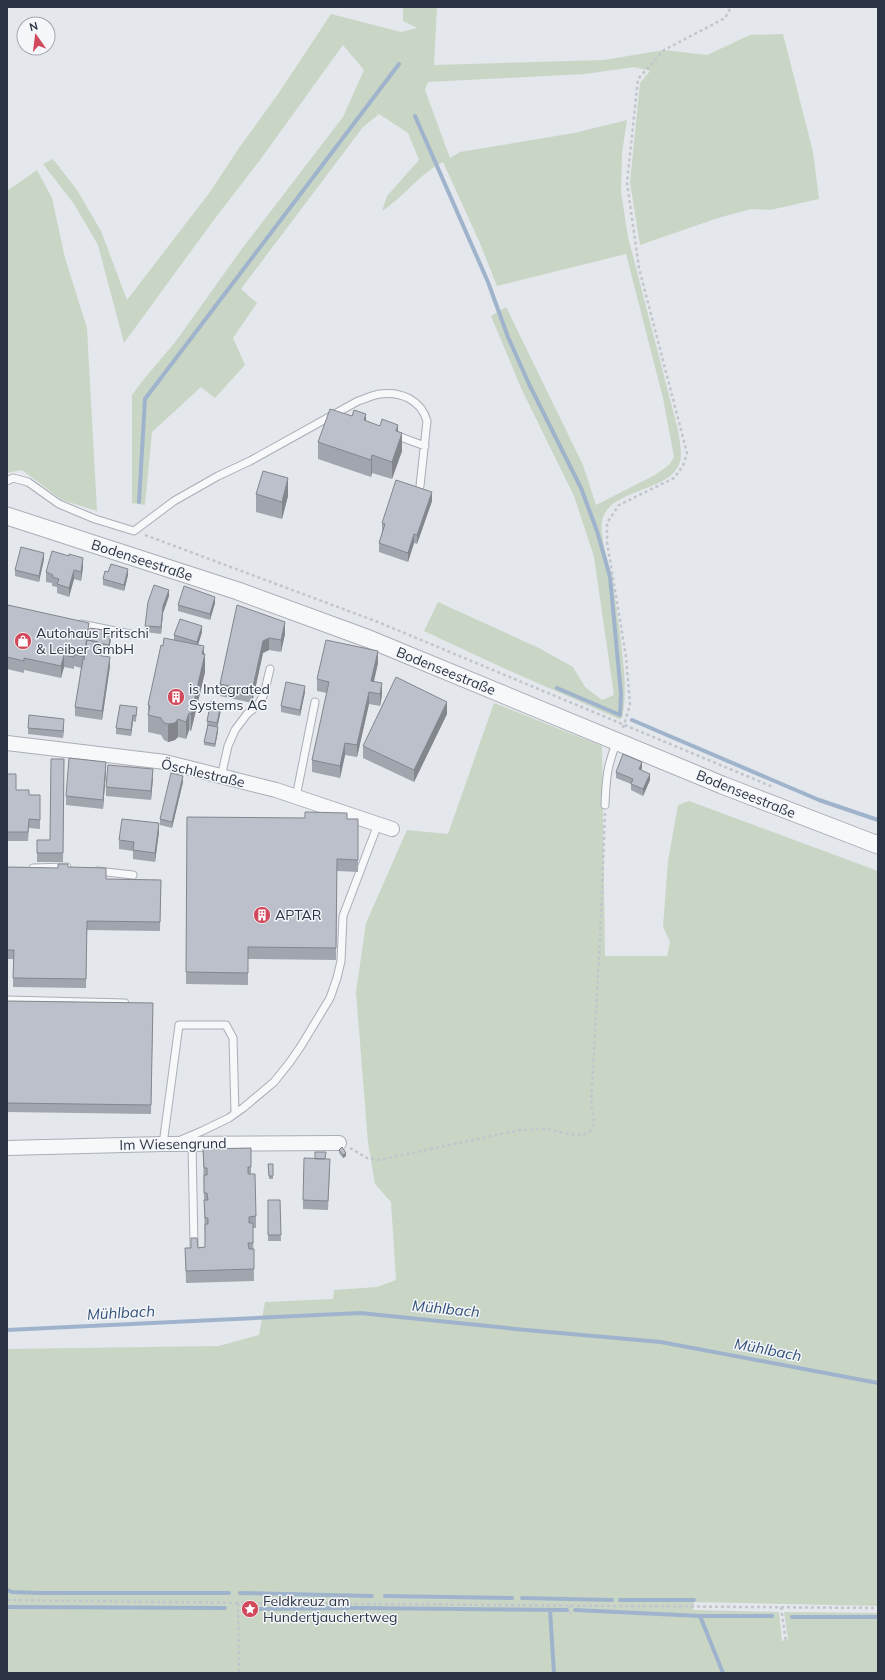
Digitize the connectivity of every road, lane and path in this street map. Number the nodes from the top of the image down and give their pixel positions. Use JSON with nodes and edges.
{"nodes":[{"id":1,"x":731,"y":7,"type":"edge"},
{"id":2,"x":336,"y":414,"type":"junction"},
{"id":3,"x":344,"y":416,"type":"edge"},
{"id":4,"x":388,"y":433,"type":"edge"},
{"id":5,"x":424,"y":446,"type":"junction"},
{"id":6,"x":7,"y":481,"type":"edge"},
{"id":7,"x":420,"y":486,"type":"edge"},
{"id":8,"x":7,"y":516,"type":"edge"},
{"id":9,"x":134,"y":531,"type":"junction"},
{"id":10,"x":73,"y":623,"type":"edge"},
{"id":11,"x":135,"y":635,"type":"dead end"},
{"id":12,"x":270,"y":669,"type":"dead end"},
{"id":13,"x":315,"y":702,"type":"dead end"},
{"id":14,"x":624,"y":725,"type":"junction"},
{"id":15,"x":617,"y":741,"type":"junction"},
{"id":16,"x":7,"y":743,"type":"edge"},
{"id":17,"x":221,"y":777,"type":"junction"},
{"id":18,"x":776,"y":788,"type":"dead end"},
{"id":19,"x":296,"y":797,"type":"junction"},
{"id":20,"x":605,"y":805,"type":"joint"},
{"id":21,"x":378,"y":824,"type":"junction"},
{"id":22,"x":392,"y":829,"type":"dead end"},
{"id":23,"x":878,"y":845,"type":"edge"},
{"id":24,"x":22,"y":868,"type":"edge"},
{"id":25,"x":76,"y":868,"type":"edge"},
{"id":26,"x":90,"y":870,"type":"edge"},
{"id":27,"x":133,"y":875,"type":"dead end"},
{"id":28,"x":7,"y":1000,"type":"edge"},
{"id":29,"x":125,"y":1003,"type":"edge"},
{"id":30,"x":235,"y":1114,"type":"junction"},
{"id":31,"x":339,"y":1143,"type":"joint"},
{"id":32,"x":163,"y":1144,"type":"junction"},
{"id":33,"x":192,"y":1144,"type":"junction"},
{"id":34,"x":7,"y":1148,"type":"edge"},
{"id":35,"x":194,"y":1246,"type":"edge"},
{"id":36,"x":7,"y":1600,"type":"edge"},
{"id":37,"x":238,"y":1603,"type":"junction"},
{"id":38,"x":570,"y":1605,"type":"junction"},
{"id":39,"x":781,"y":1607,"type":"junction"},
{"id":40,"x":878,"y":1608,"type":"edge"},
{"id":41,"x":570,"y":1614,"type":"dead end"},
{"id":42,"x":786,"y":1643,"type":"dead end"},
{"id":43,"x":239,"y":1673,"type":"edge"}],
"edges":[{"from":1,"to":14,"type":"path"},
{"from":2,"to":3,"type":"lane"},
{"from":2,"to":5,"type":"lane"},
{"from":2,"to":9,"type":"lane"},
{"from":4,"to":5,"type":"lane"},
{"from":5,"to":7,"type":"lane"},
{"from":6,"to":9,"type":"lane"},
{"from":8,"to":15,"type":"street","name":"Bodenseestraße"},
{"from":9,"to":14,"type":"path"},
{"from":10,"to":11,"type":"lane"},
{"from":12,"to":17,"type":"lane"},
{"from":13,"to":19,"type":"lane"},
{"from":14,"to":18,"type":"path"},
{"from":15,"to":20,"type":"lane"},
{"from":15,"to":23,"type":"street","name":"Bodenseestraße"},
{"from":16,"to":17,"type":"street","name":"Öschlestraße"},
{"from":17,"to":19,"type":"street","name":"Öschlestraße"},
{"from":19,"to":21,"type":"street","name":"Öschlestraße"},
{"from":20,"to":31,"type":"path"},
{"from":21,"to":22,"type":"street","name":"Öschlestraße"},
{"from":21,"to":30,"type":"lane"},
{"from":24,"to":25,"type":"lane"},
{"from":26,"to":27,"type":"lane"},
{"from":28,"to":29,"type":"lane"},
{"from":30,"to":32,"type":"lane"},
{"from":30,"to":32,"type":"lane"},
{"from":31,"to":33,"type":"street","name":"Im Wiesengrund"},
{"from":32,"to":33,"type":"street","name":"Im Wiesengrund"},
{"from":32,"to":34,"type":"street","name":"Im Wiesengrund"},
{"from":33,"to":35,"type":"lane"},
{"from":36,"to":37,"type":"path"},
{"from":37,"to":38,"type":"path"},
{"from":37,"to":43,"type":"path"},
{"from":38,"to":39,"type":"path"},
{"from":38,"to":41,"type":"path"},
{"from":39,"to":40,"type":"path"},
{"from":39,"to":42,"type":"path"}]}
